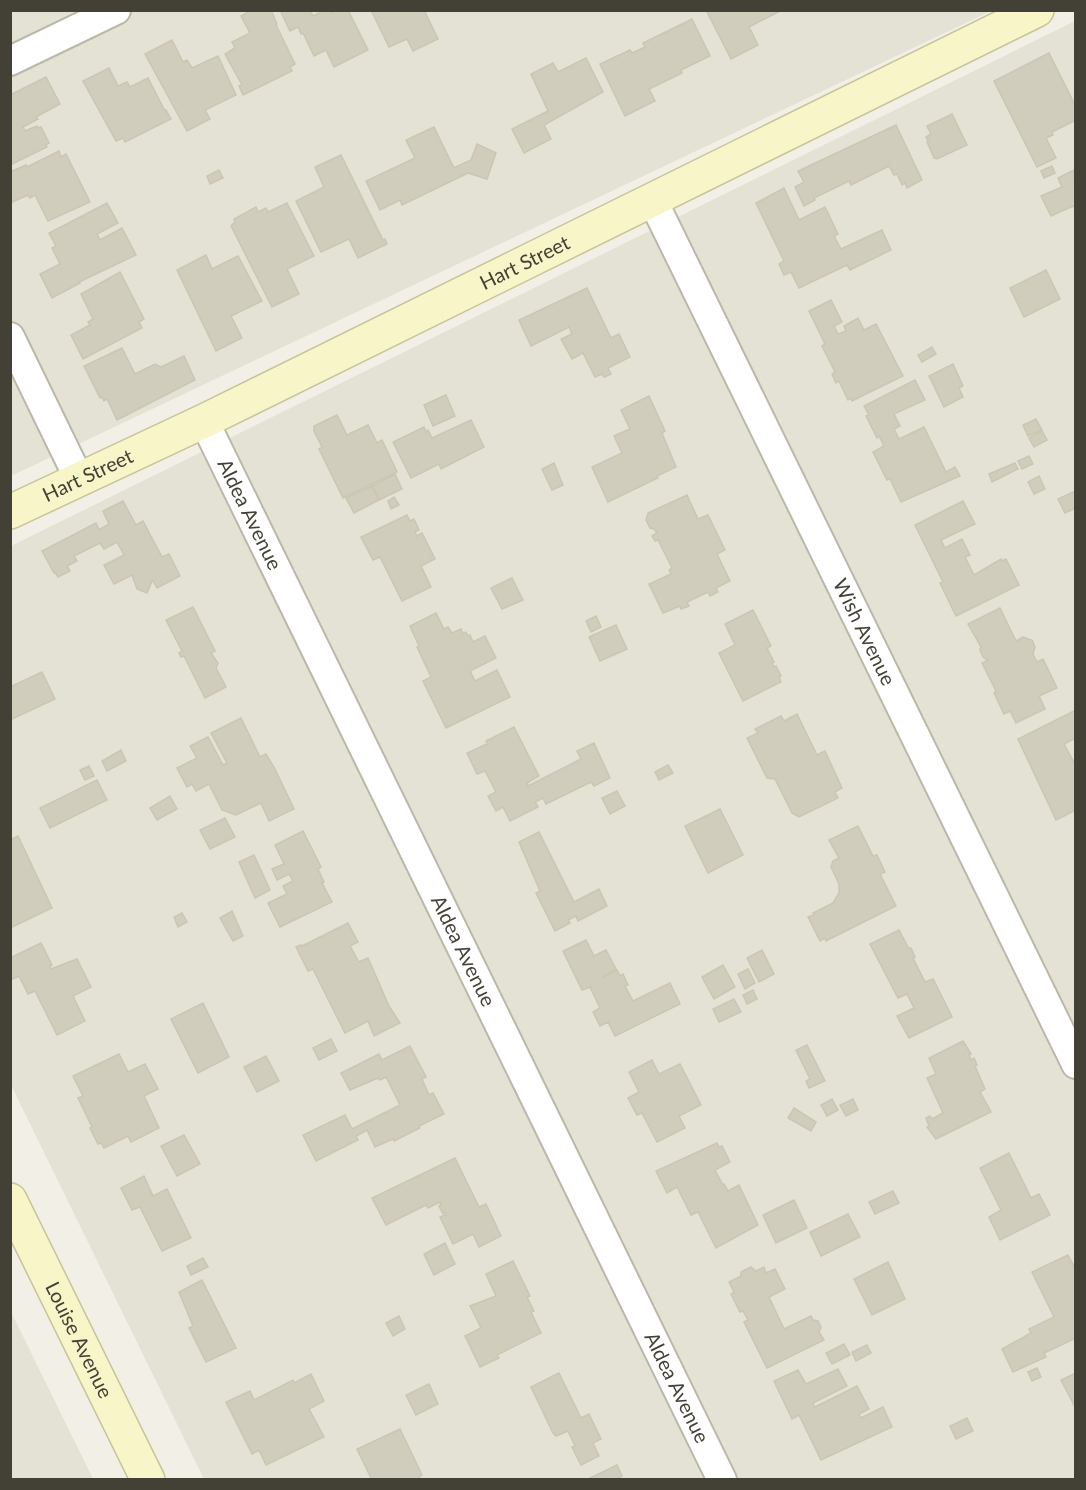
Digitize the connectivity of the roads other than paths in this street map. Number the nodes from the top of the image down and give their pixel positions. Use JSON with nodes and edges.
{"nodes":[{"id":1,"x":116,"y":10,"type":"edge"},
{"id":2,"x":1036,"y":10,"type":"edge"},
{"id":3,"x":10,"y":61,"type":"edge"},
{"id":4,"x":652,"y":201,"type":"junction"},
{"id":5,"x":10,"y":337,"type":"edge"},
{"id":6,"x":204,"y":421,"type":"junction"},
{"id":7,"x":79,"y":479,"type":"junction"},
{"id":8,"x":10,"y":512,"type":"edge"},
{"id":9,"x":1076,"y":1064,"type":"edge"},
{"id":10,"x":10,"y":1200,"type":"edge"},
{"id":11,"x":148,"y":1479,"type":"edge"},
{"id":12,"x":722,"y":1479,"type":"edge"}],
"edges":[{"from":1,"to":3,"type":"street"},
{"from":2,"to":4,"type":"street","name":"Hart Street"},
{"from":4,"to":6,"type":"street","name":"Hart Street"},
{"from":4,"to":9,"type":"street","name":"Wish Avenue"},
{"from":5,"to":7,"type":"street"},
{"from":6,"to":7,"type":"street","name":"Hart Street"},
{"from":6,"to":12,"type":"street","name":"Aldea Avenue"},
{"from":7,"to":8,"type":"street","name":"Hart Street"},
{"from":10,"to":11,"type":"street","name":"Louise Avenue"}]}
